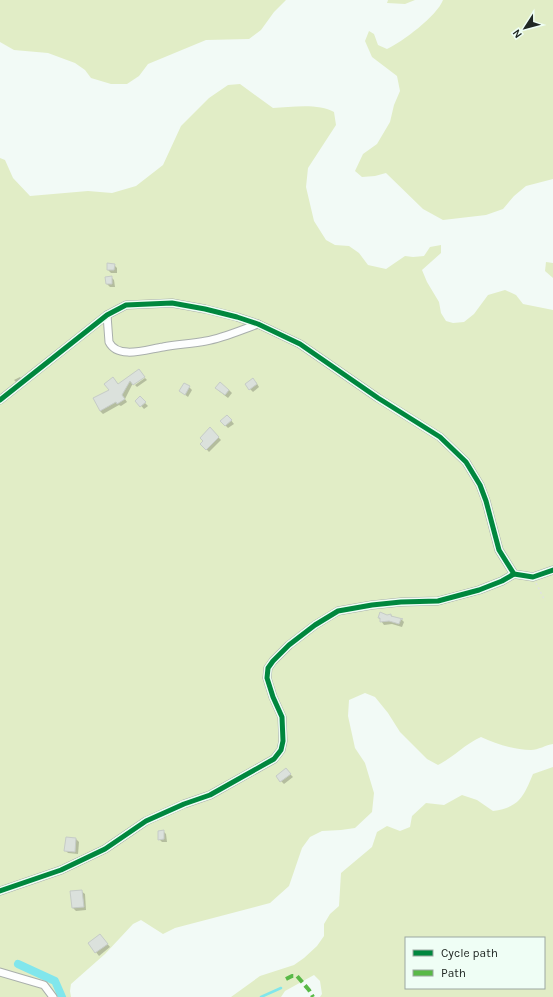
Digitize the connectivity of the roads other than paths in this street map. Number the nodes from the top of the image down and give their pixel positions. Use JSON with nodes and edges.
{"nodes":[{"id":1,"x":107,"y":315,"type":"junction"},
{"id":2,"x":258,"y":324,"type":"junction"},
{"id":3,"x":0,"y":400,"type":"edge"},
{"id":4,"x":553,"y":570,"type":"edge"},
{"id":5,"x":514,"y":574,"type":"junction"},
{"id":6,"x":0,"y":891,"type":"edge"},
{"id":7,"x":0,"y":972,"type":"edge"},
{"id":8,"x":53,"y":997,"type":"edge"}],
"edges":[{"from":1,"to":2,"type":"street"},
{"from":1,"to":2,"type":"street"},
{"from":1,"to":3,"type":"street"},
{"from":2,"to":5,"type":"street"},
{"from":4,"to":5,"type":"street"},
{"from":5,"to":6,"type":"street"},
{"from":7,"to":8,"type":"street"}]}
